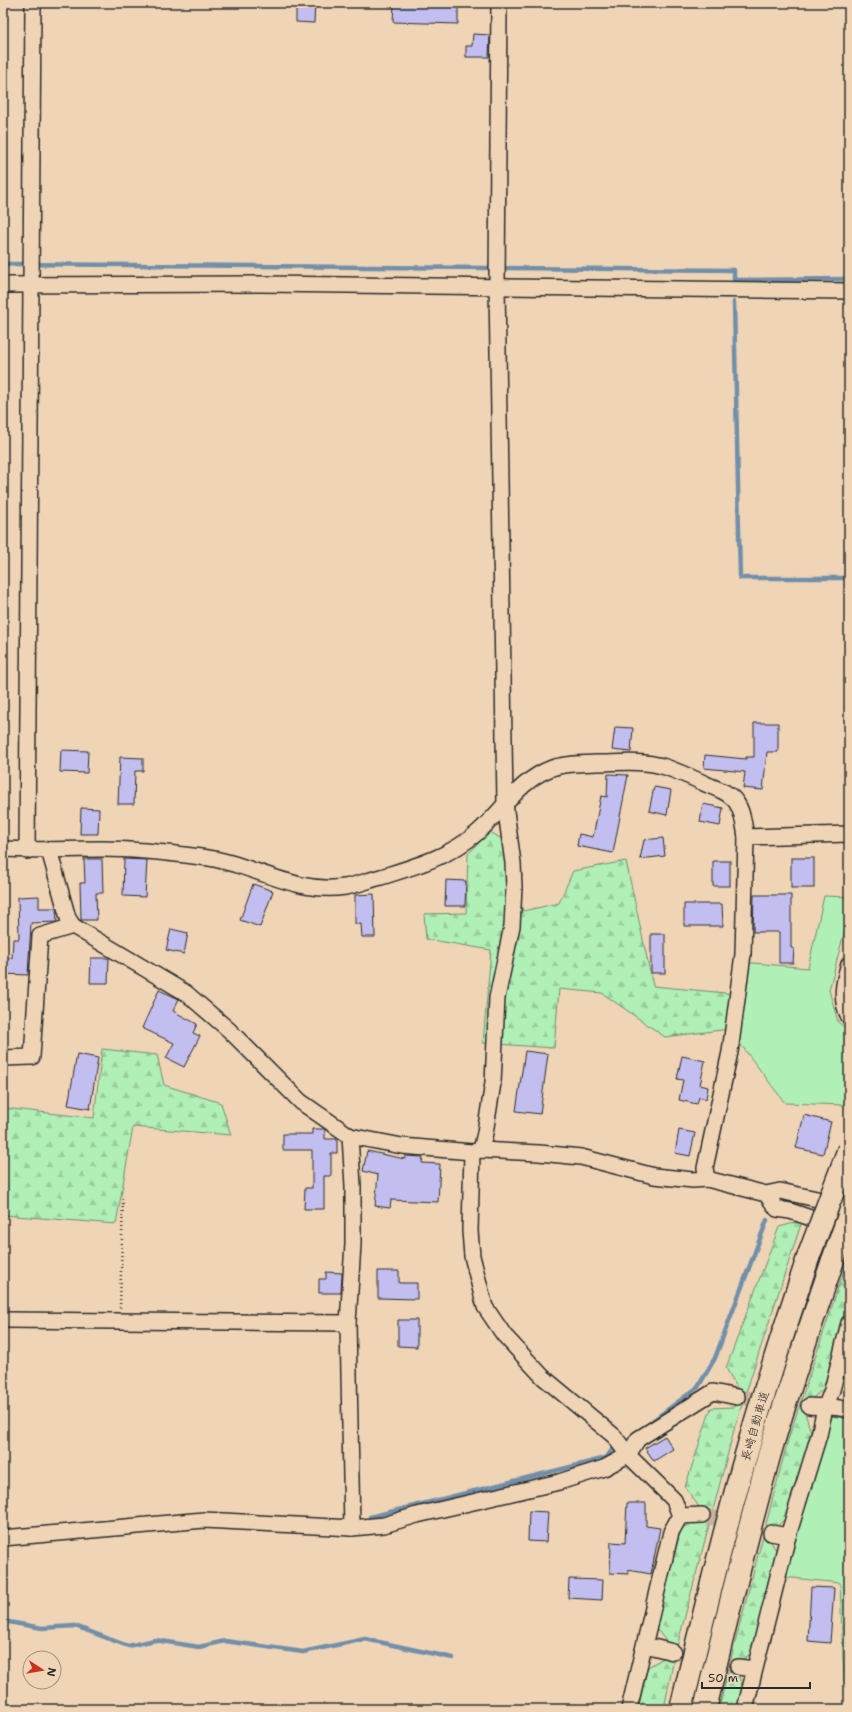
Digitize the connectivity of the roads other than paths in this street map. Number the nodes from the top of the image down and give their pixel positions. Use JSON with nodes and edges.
{"nodes":[{"id":1,"x":33,"y":3,"type":"edge"},
{"id":2,"x":499,"y":3,"type":"edge"},
{"id":3,"x":3,"y":285,"type":"edge"},
{"id":4,"x":32,"y":285,"type":"junction"},
{"id":5,"x":497,"y":287,"type":"junction"},
{"id":6,"x":849,"y":291,"type":"edge"},
{"id":7,"x":505,"y":804,"type":"junction"},
{"id":8,"x":849,"y":834,"type":"edge"},
{"id":9,"x":746,"y":837,"type":"junction"},
{"id":10,"x":3,"y":849,"type":"edge"},
{"id":11,"x":49,"y":850,"type":"junction"},
{"id":12,"x":27,"y":851,"type":"junction"},
{"id":13,"x":73,"y":926,"type":"junction"},
{"id":14,"x":849,"y":964,"type":"edge"},
{"id":15,"x":849,"y":1017,"type":"edge"},
{"id":16,"x":3,"y":1058,"type":"edge"},
{"id":17,"x":350,"y":1136,"type":"junction"},
{"id":18,"x":849,"y":1149,"type":"edge"},
{"id":19,"x":477,"y":1151,"type":"junction"},
{"id":20,"x":707,"y":1179,"type":"junction"},
{"id":21,"x":766,"y":1194,"type":"junction"},
{"id":22,"x":849,"y":1206,"type":"edge"},
{"id":23,"x":849,"y":1216,"type":"edge"},
{"id":24,"x":849,"y":1231,"type":"edge"},
{"id":25,"x":3,"y":1320,"type":"edge"},
{"id":26,"x":348,"y":1323,"type":"junction"},
{"id":27,"x":849,"y":1323,"type":"edge"},
{"id":28,"x":737,"y":1397,"type":"tunnel mouth"},
{"id":29,"x":809,"y":1406,"type":"tunnel mouth"},
{"id":30,"x":825,"y":1408,"type":"junction"},
{"id":31,"x":849,"y":1410,"type":"edge"},
{"id":32,"x":628,"y":1455,"type":"junction"},
{"id":33,"x":702,"y":1514,"type":"tunnel mouth"},
{"id":34,"x":680,"y":1516,"type":"junction"},
{"id":35,"x":352,"y":1528,"type":"junction"},
{"id":36,"x":771,"y":1533,"type":"tunnel mouth"},
{"id":37,"x":788,"y":1536,"type":"junction"},
{"id":38,"x":3,"y":1538,"type":"edge"},
{"id":39,"x":645,"y":1645,"type":"junction"},
{"id":40,"x":673,"y":1652,"type":"tunnel mouth"},
{"id":41,"x":738,"y":1667,"type":"tunnel mouth"},
{"id":42,"x":754,"y":1669,"type":"junction"},
{"id":43,"x":629,"y":1709,"type":"edge"},
{"id":44,"x":681,"y":1709,"type":"edge"},
{"id":45,"x":705,"y":1709,"type":"edge"},
{"id":46,"x":745,"y":1709,"type":"edge"}],
"edges":[{"from":1,"to":4,"type":"street"},
{"from":2,"to":5,"type":"street"},
{"from":3,"to":4,"type":"street"},
{"from":4,"to":5,"type":"street"},
{"from":4,"to":12,"type":"street"},
{"from":5,"to":6,"type":"street"},
{"from":5,"to":7,"type":"street"},
{"from":7,"to":9,"type":"street"},
{"from":7,"to":11,"type":"street"},
{"from":7,"to":19,"type":"street"},
{"from":8,"to":9,"type":"street"},
{"from":9,"to":20,"type":"street"},
{"from":10,"to":12,"type":"street"},
{"from":11,"to":12,"type":"street"},
{"from":11,"to":13,"type":"street"},
{"from":13,"to":16,"type":"street"},
{"from":13,"to":17,"type":"street"},
{"from":14,"to":15,"type":"street"},
{"from":17,"to":19,"type":"street"},
{"from":17,"to":26,"type":"street"},
{"from":18,"to":44,"type":"highway","name":"長崎自動車道","bridge":true},
{"from":19,"to":20,"type":"street"},
{"from":19,"to":32,"type":"street"},
{"from":20,"to":21,"type":"street"},
{"from":21,"to":22,"type":"street"},
{"from":21,"to":24,"type":"street"},
{"from":23,"to":45,"type":"highway","name":"長崎自動車道","bridge":true},
{"from":25,"to":26,"type":"street"},
{"from":26,"to":35,"type":"street"},
{"from":27,"to":30,"type":"street"},
{"from":28,"to":32,"type":"street"},
{"from":29,"to":30,"type":"street"},
{"from":30,"to":31,"type":"street"},
{"from":30,"to":37,"type":"street"},
{"from":32,"to":34,"type":"street"},
{"from":32,"to":35,"type":"street"},
{"from":33,"to":34,"type":"street"},
{"from":34,"to":39,"type":"street"},
{"from":35,"to":38,"type":"street"},
{"from":36,"to":37,"type":"street"},
{"from":37,"to":42,"type":"street"},
{"from":39,"to":40,"type":"street"},
{"from":39,"to":43,"type":"street"},
{"from":41,"to":42,"type":"street"},
{"from":42,"to":46,"type":"street"}]}
